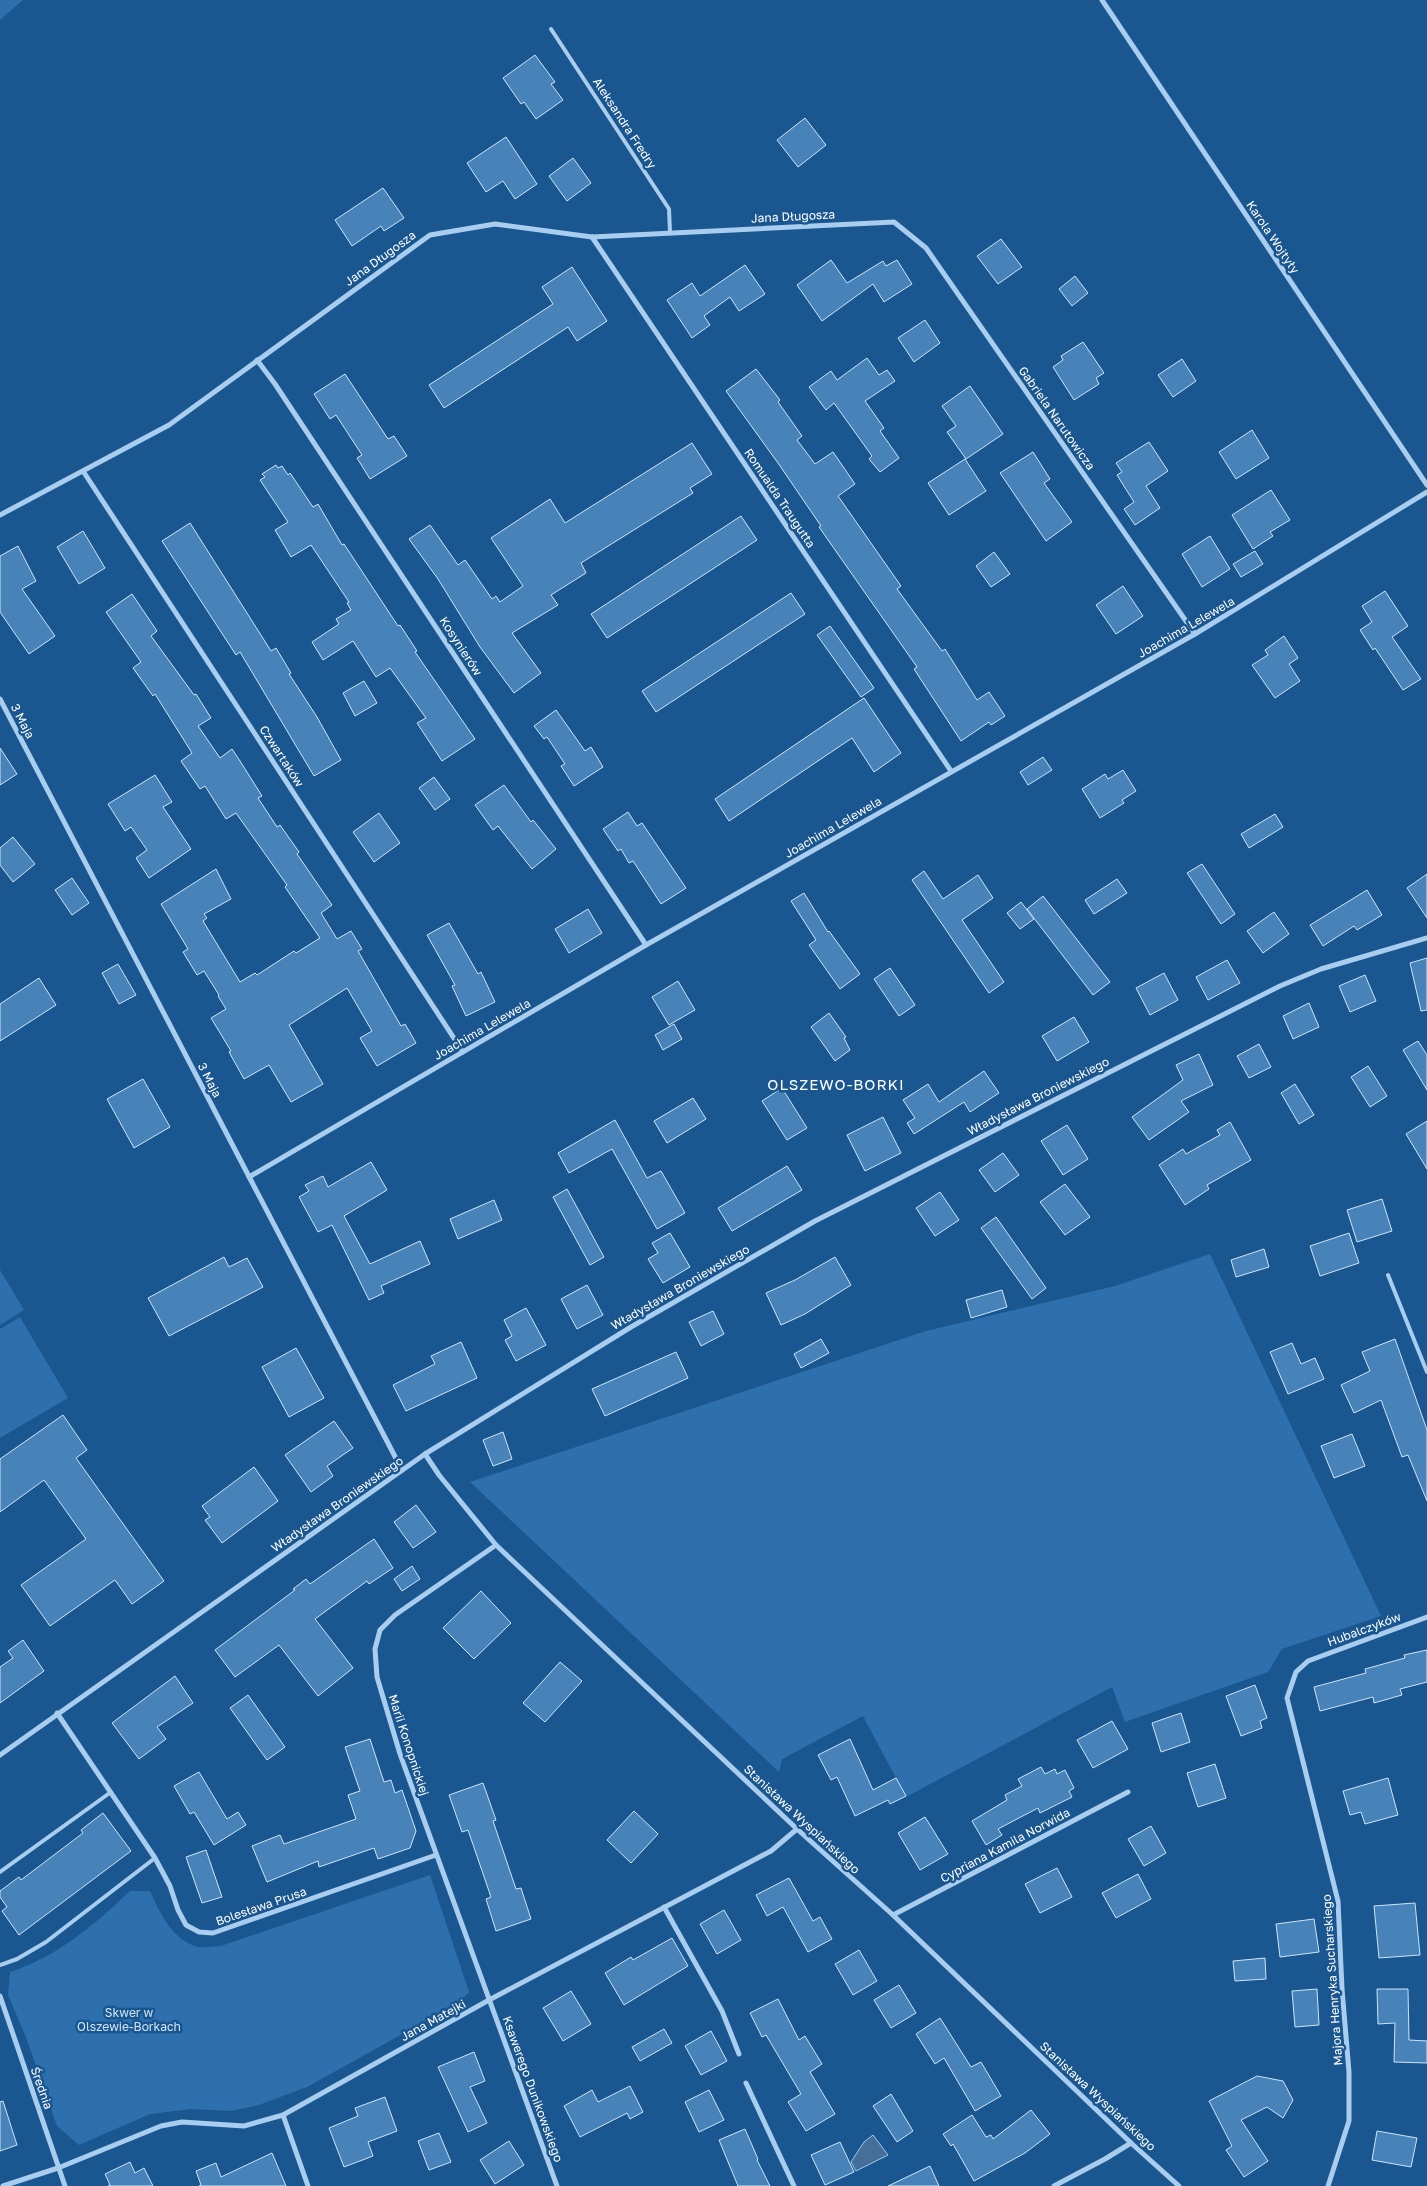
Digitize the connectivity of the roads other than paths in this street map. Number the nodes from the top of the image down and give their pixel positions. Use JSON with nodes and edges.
{"nodes":[{"id":1,"x":1102,"y":0,"type":"edge"},
{"id":2,"x":551,"y":29,"type":"dead end"},
{"id":3,"x":894,"y":222,"type":"joint"},
{"id":4,"x":670,"y":232,"type":"junction"},
{"id":5,"x":592,"y":237,"type":"junction"},
{"id":6,"x":257,"y":360,"type":"junction"},
{"id":7,"x":83,"y":470,"type":"junction"},
{"id":8,"x":1427,"y":484,"type":"edge"},
{"id":9,"x":1427,"y":492,"type":"edge"},
{"id":10,"x":0,"y":515,"type":"edge"},
{"id":11,"x":1195,"y":634,"type":"junction"},
{"id":12,"x":0,"y":699,"type":"edge"},
{"id":13,"x":951,"y":771,"type":"junction"},
{"id":14,"x":1427,"y":938,"type":"edge"},
{"id":15,"x":646,"y":945,"type":"junction"},
{"id":16,"x":463,"y":1052,"type":"junction"},
{"id":17,"x":249,"y":1177,"type":"junction"},
{"id":18,"x":1388,"y":1275,"type":"dead end"},
{"id":19,"x":1427,"y":1372,"type":"edge"},
{"id":20,"x":425,"y":1454,"type":"junction"},
{"id":21,"x":402,"y":1470,"type":"junction"},
{"id":22,"x":496,"y":1545,"type":"junction"},
{"id":23,"x":1427,"y":1617,"type":"edge"},
{"id":24,"x":1308,"y":1661,"type":"joint"},
{"id":25,"x":57,"y":1713,"type":"junction"},
{"id":26,"x":0,"y":1755,"type":"edge"},
{"id":27,"x":111,"y":1792,"type":"junction"},
{"id":28,"x":1128,"y":1792,"type":"dead end"},
{"id":29,"x":797,"y":1829,"type":"junction"},
{"id":30,"x":436,"y":1855,"type":"junction"},
{"id":31,"x":154,"y":1858,"type":"junction"},
{"id":32,"x":0,"y":1872,"type":"edge"},
{"id":33,"x":664,"y":1907,"type":"junction"},
{"id":34,"x":893,"y":1915,"type":"junction"},
{"id":35,"x":0,"y":1965,"type":"edge"},
{"id":36,"x":0,"y":1996,"type":"edge"},
{"id":37,"x":489,"y":2000,"type":"junction"},
{"id":38,"x":739,"y":2054,"type":"dead end"},
{"id":39,"x":746,"y":2083,"type":"dead end"},
{"id":40,"x":283,"y":2115,"type":"junction"},
{"id":41,"x":1131,"y":2142,"type":"junction"},
{"id":42,"x":58,"y":2168,"type":"junction"},
{"id":43,"x":3,"y":2186,"type":"edge"},
{"id":44,"x":65,"y":2186,"type":"edge"},
{"id":45,"x":308,"y":2186,"type":"edge"},
{"id":46,"x":557,"y":2186,"type":"edge"},
{"id":47,"x":794,"y":2186,"type":"edge"},
{"id":48,"x":1054,"y":2186,"type":"edge"},
{"id":49,"x":1180,"y":2186,"type":"edge"},
{"id":50,"x":1328,"y":2186,"type":"edge"}],
"edges":[{"from":1,"to":8,"type":"street","name":"Karola Wojtyły"},
{"from":2,"to":4,"type":"lane","name":"Aleksandra Fredry"},
{"from":3,"to":4,"type":"street","name":"Jana Długosza"},
{"from":3,"to":11,"type":"street","name":"Gabriela Narutowicza"},
{"from":4,"to":5,"type":"street","name":"Jana Długosza"},
{"from":5,"to":6,"type":"street","name":"Jana Długosza"},
{"from":5,"to":13,"type":"street","name":"Romualda Traugutta"},
{"from":6,"to":7,"type":"street","name":"Jana Długosza"},
{"from":6,"to":15,"type":"street","name":"Kosynierów"},
{"from":7,"to":10,"type":"street","name":"Jana Długosza"},
{"from":7,"to":16,"type":"street","name":"Czwartaków"},
{"from":9,"to":11,"type":"street","name":"Joachima Lelewela"},
{"from":11,"to":13,"type":"street","name":"Joachima Lelewela"},
{"from":12,"to":17,"type":"street","name":"3 Maja"},
{"from":13,"to":15,"type":"street","name":"Joachima Lelewela"},
{"from":14,"to":20,"type":"street","name":"Władysława Broniewskiego"},
{"from":15,"to":16,"type":"street","name":"Joachima Lelewela"},
{"from":16,"to":17,"type":"street","name":"Joachima Lelewela"},
{"from":17,"to":21,"type":"street","name":"3 Maja"},
{"from":18,"to":19,"type":"lane"},
{"from":20,"to":21,"type":"street","name":"Władysława Broniewskiego"},
{"from":20,"to":22,"type":"street","name":"Stanisława Wyspiańskiego"},
{"from":21,"to":25,"type":"street","name":"Władysława Broniewskiego"},
{"from":22,"to":29,"type":"street","name":"Stanisława Wyspiańskiego"},
{"from":22,"to":30,"type":"street","name":"Marii Konopnickiej"},
{"from":23,"to":24,"type":"street","name":"Hubalczyków"},
{"from":24,"to":50,"type":"street","name":"Majora Henryka Sucharskiego"},
{"from":25,"to":26,"type":"street","name":"Władysława Broniewskiego"},
{"from":25,"to":27,"type":"street","name":"Bolesława Prusa"},
{"from":27,"to":31,"type":"street","name":"Bolesława Prusa"},
{"from":27,"to":32,"type":"lane"},
{"from":28,"to":34,"type":"street","name":"Cypriana Kamila Norwida"},
{"from":29,"to":33,"type":"street","name":"Jana Matejki"},
{"from":29,"to":34,"type":"street","name":"Stanisława Wyspiańskiego"},
{"from":30,"to":31,"type":"street","name":"Bolesława Prusa"},
{"from":30,"to":37,"type":"street","name":"Marii Konopnickiej"},
{"from":31,"to":35,"type":"lane"},
{"from":33,"to":37,"type":"street","name":"Jana Matejki"},
{"from":33,"to":38,"type":"street"},
{"from":34,"to":41,"type":"street","name":"Stanisława Wyspiańskiego"},
{"from":36,"to":42,"type":"street","name":"Średnia"},
{"from":37,"to":40,"type":"street","name":"Jana Matejki"},
{"from":37,"to":46,"type":"street","name":"Ksawerego Dunikowskiego"},
{"from":39,"to":47,"type":"street"},
{"from":40,"to":42,"type":"street","name":"Jana Matejki"},
{"from":40,"to":45,"type":"street"},
{"from":41,"to":48,"type":"street"},
{"from":41,"to":49,"type":"street","name":"Stanisława Wyspiańskiego"},
{"from":42,"to":43,"type":"street","name":"Jana Matejki"},
{"from":42,"to":44,"type":"street","name":"Średnia"}]}
